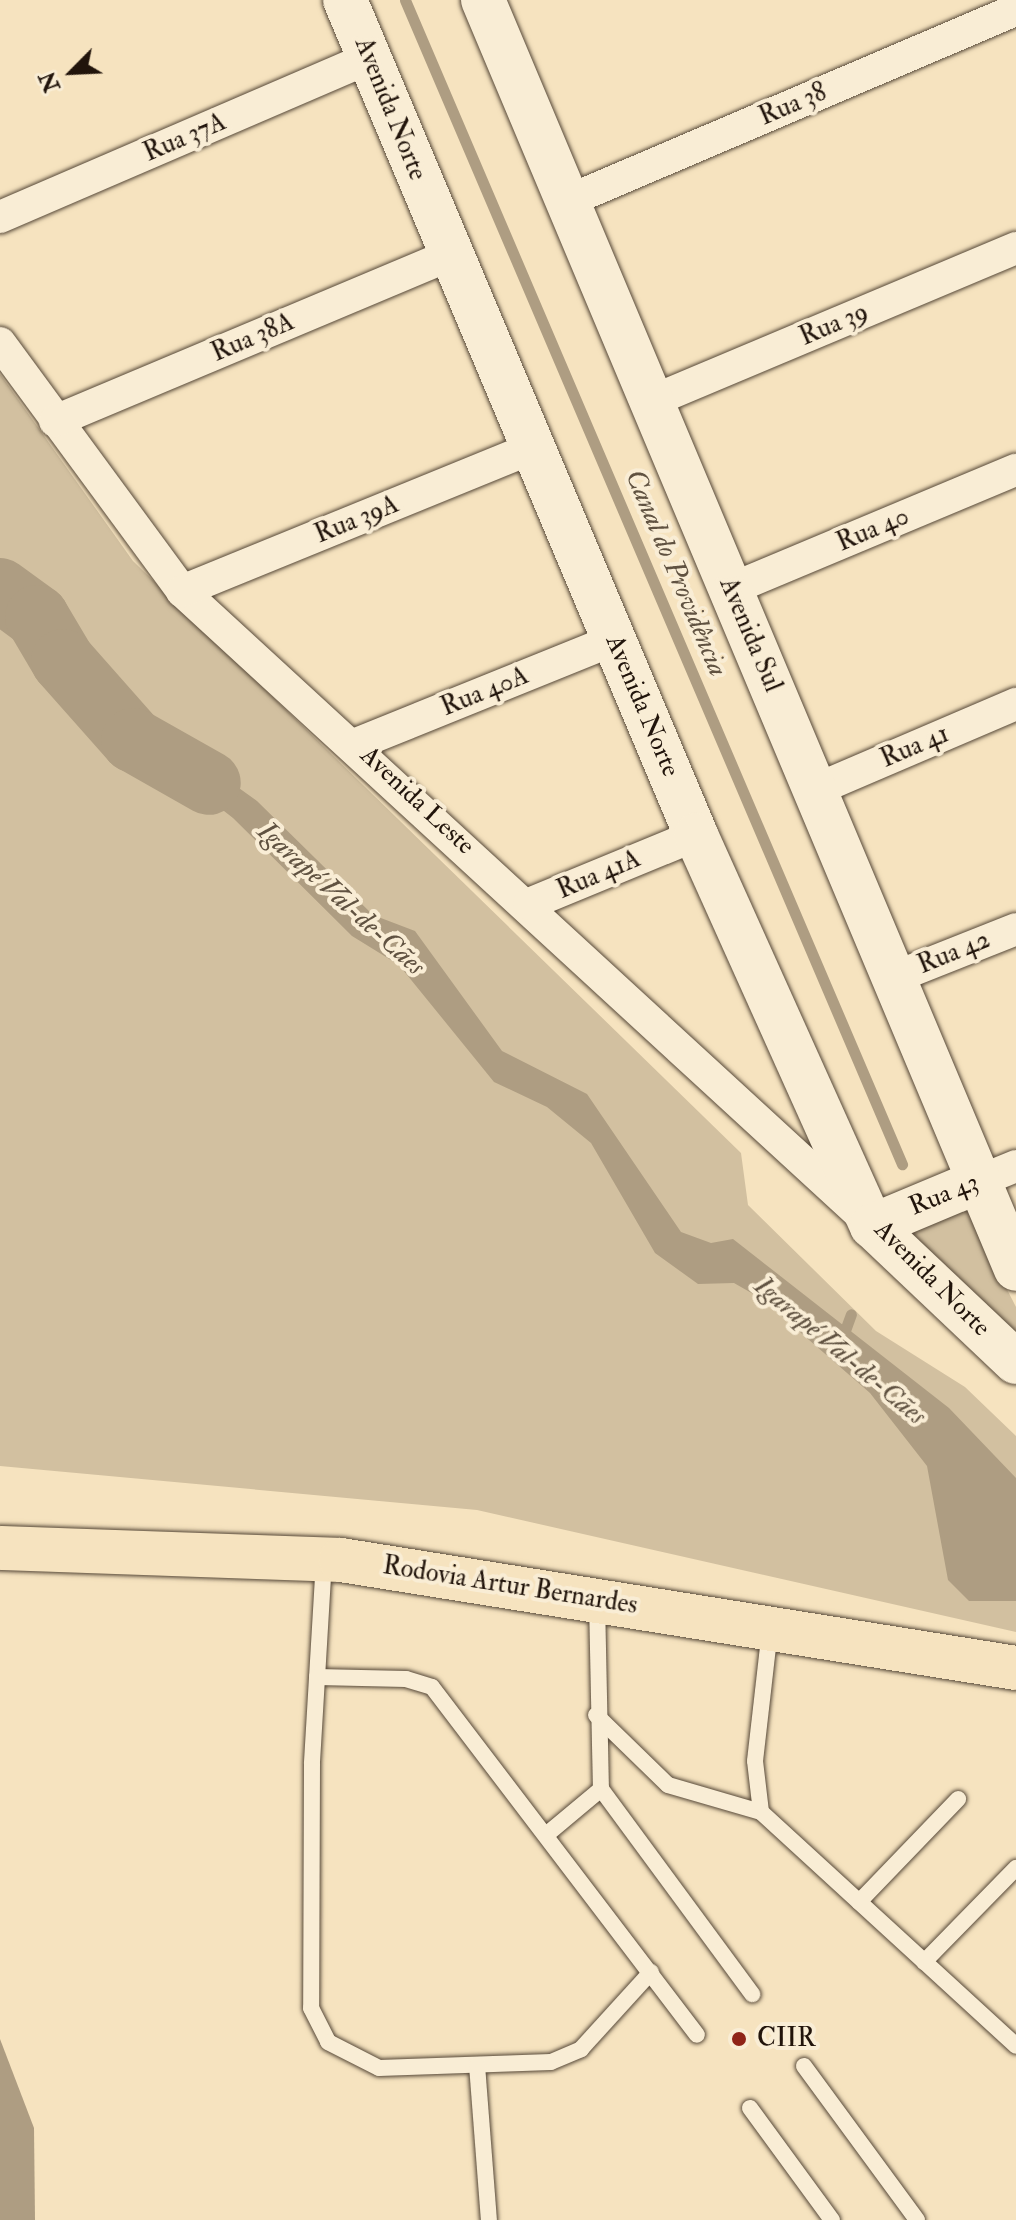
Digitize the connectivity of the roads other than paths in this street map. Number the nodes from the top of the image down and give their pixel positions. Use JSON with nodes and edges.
{"nodes":[{"id":1,"x":345,"y":0,"type":"edge"},
{"id":2,"x":491,"y":2,"type":"edge"},
{"id":3,"x":1016,"y":10,"type":"edge"},
{"id":4,"x":370,"y":58,"type":"junction"},
{"id":5,"x":570,"y":200,"type":"junction"},
{"id":6,"x":0,"y":217,"type":"edge"},
{"id":7,"x":1016,"y":248,"type":"edge"},
{"id":8,"x":450,"y":255,"type":"junction"},
{"id":9,"x":0,"y":343,"type":"edge"},
{"id":10,"x":652,"y":401,"type":"junction"},
{"id":11,"x":55,"y":421,"type":"junction"},
{"id":12,"x":533,"y":448,"type":"junction"},
{"id":13,"x":1016,"y":470,"type":"edge"},
{"id":14,"x":731,"y":589,"type":"junction"},
{"id":15,"x":182,"y":591,"type":"junction"},
{"id":16,"x":613,"y":640,"type":"junction"},
{"id":17,"x":1016,"y":704,"type":"edge"},
{"id":18,"x":356,"y":744,"type":"junction"},
{"id":19,"x":815,"y":790,"type":"junction"},
{"id":20,"x":682,"y":840,"type":"junction"},
{"id":21,"x":529,"y":904,"type":"junction"},
{"id":22,"x":1016,"y":929,"type":"edge"},
{"id":23,"x":893,"y":978,"type":"junction"},
{"id":24,"x":1016,"y":1166,"type":"edge"},
{"id":25,"x":977,"y":1182,"type":"junction"},
{"id":26,"x":872,"y":1226,"type":"junction"},
{"id":27,"x":1016,"y":1269,"type":"edge"},
{"id":28,"x":1016,"y":1362,"type":"edge"},
{"id":29,"x":0,"y":1548,"type":"edge"},
{"id":30,"x":324,"y":1558,"type":"junction"},
{"id":31,"x":597,"y":1599,"type":"junction"},
{"id":32,"x":770,"y":1627,"type":"junction"},
{"id":33,"x":1016,"y":1668,"type":"edge"},
{"id":34,"x":317,"y":1677,"type":"junction"},
{"id":35,"x":596,"y":1715,"type":"junction"},
{"id":36,"x":601,"y":1789,"type":"junction"},
{"id":37,"x":958,"y":1799,"type":"dead end"},
{"id":38,"x":761,"y":1812,"type":"junction"},
{"id":39,"x":546,"y":1835,"type":"junction"},
{"id":40,"x":1016,"y":1868,"type":"edge"},
{"id":41,"x":859,"y":1902,"type":"junction"},
{"id":42,"x":924,"y":1962,"type":"junction"},
{"id":43,"x":651,"y":1972,"type":"junction"},
{"id":44,"x":752,"y":1994,"type":"dead end"},
{"id":45,"x":697,"y":2035,"type":"dead end"},
{"id":46,"x":1016,"y":2046,"type":"edge"},
{"id":47,"x":477,"y":2065,"type":"junction"},
{"id":48,"x":804,"y":2066,"type":"dead end"},
{"id":49,"x":750,"y":2108,"type":"dead end"},
{"id":50,"x":475,"y":2220,"type":"edge"},
{"id":51,"x":489,"y":2220,"type":"edge"},
{"id":52,"x":832,"y":2220,"type":"edge"},
{"id":53,"x":917,"y":2220,"type":"edge"}],
"edges":[{"from":1,"to":4,"type":"street","name":"Avenida Norte"},
{"from":2,"to":5,"type":"street","name":"Avenida Sul"},
{"from":3,"to":5,"type":"street","name":"Rua 38"},
{"from":4,"to":6,"type":"street","name":"Rua 37A"},
{"from":4,"to":8,"type":"street","name":"Avenida Norte"},
{"from":5,"to":10,"type":"street","name":"Avenida Sul"},
{"from":7,"to":10,"type":"street","name":"Rua 39"},
{"from":8,"to":11,"type":"street","name":"Rua 38A"},
{"from":8,"to":12,"type":"street","name":"Avenida Norte"},
{"from":9,"to":11,"type":"street","name":"Avenida Leste"},
{"from":10,"to":14,"type":"street","name":"Avenida Sul"},
{"from":11,"to":15,"type":"street","name":"Avenida Leste"},
{"from":12,"to":15,"type":"street","name":"Rua 39A"},
{"from":12,"to":16,"type":"street","name":"Avenida Norte"},
{"from":13,"to":14,"type":"street","name":"Rua 40"},
{"from":14,"to":19,"type":"street","name":"Avenida Sul"},
{"from":15,"to":18,"type":"street","name":"Avenida Leste"},
{"from":16,"to":18,"type":"street","name":"Rua 40A"},
{"from":16,"to":20,"type":"street","name":"Avenida Norte"},
{"from":17,"to":19,"type":"street","name":"Rua 41"},
{"from":18,"to":21,"type":"street","name":"Avenida Leste"},
{"from":19,"to":23,"type":"street","name":"Avenida Sul"},
{"from":20,"to":21,"type":"street","name":"Rua 41A"},
{"from":20,"to":26,"type":"street","name":"Avenida Norte"},
{"from":21,"to":26,"type":"street","name":"Avenida Leste"},
{"from":22,"to":23,"type":"street","name":"Rua 42"},
{"from":23,"to":25,"type":"street","name":"Avenida Sul"},
{"from":24,"to":25,"type":"street","name":"Rua 43"},
{"from":25,"to":26,"type":"street","name":"Rua 43"},
{"from":25,"to":27,"type":"street","name":"Avenida Sul"},
{"from":26,"to":28,"type":"street","name":"Avenida Norte"},
{"from":29,"to":30,"type":"main road","name":"Rodovia Artur Bernardes"},
{"from":30,"to":31,"type":"main road","name":"Rodovia Artur Bernardes"},
{"from":30,"to":34,"type":"lane"},
{"from":31,"to":32,"type":"main road","name":"Rodovia Artur Bernardes"},
{"from":31,"to":35,"type":"lane"},
{"from":32,"to":33,"type":"main road","name":"Rodovia Artur Bernardes"},
{"from":32,"to":38,"type":"lane"},
{"from":34,"to":39,"type":"lane"},
{"from":34,"to":47,"type":"lane"},
{"from":35,"to":36,"type":"lane"},
{"from":35,"to":38,"type":"lane"},
{"from":36,"to":39,"type":"lane"},
{"from":36,"to":44,"type":"lane"},
{"from":37,"to":41,"type":"lane"},
{"from":38,"to":41,"type":"lane"},
{"from":39,"to":43,"type":"lane"},
{"from":40,"to":42,"type":"lane"},
{"from":41,"to":42,"type":"lane"},
{"from":42,"to":46,"type":"lane"},
{"from":43,"to":45,"type":"lane"},
{"from":43,"to":47,"type":"lane"},
{"from":47,"to":51,"type":"lane"},
{"from":48,"to":53,"type":"lane"},
{"from":49,"to":52,"type":"lane"},
{"from":50,"to":51,"type":"lane"}]}
